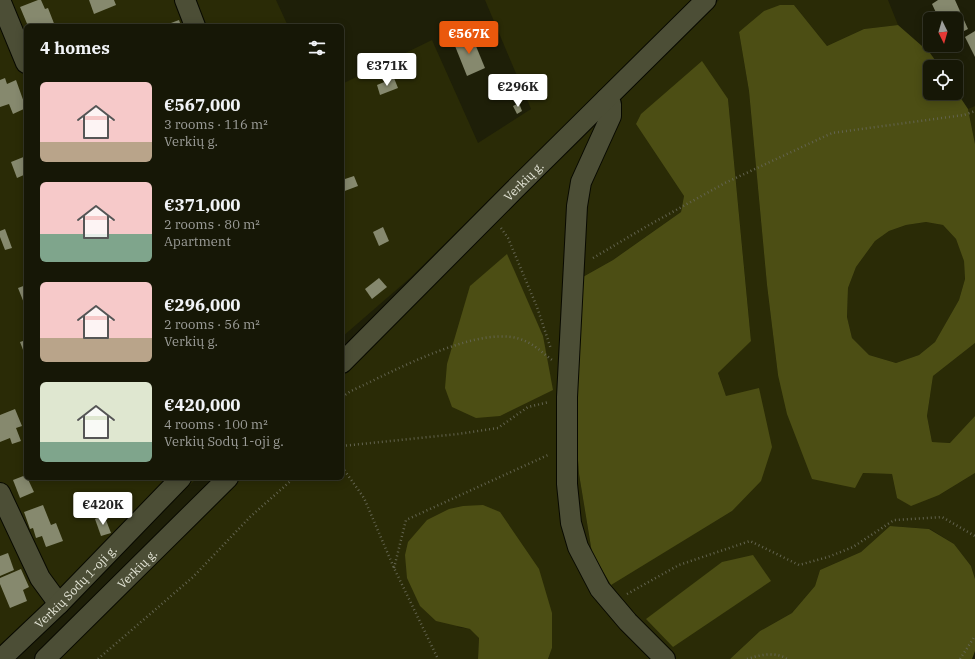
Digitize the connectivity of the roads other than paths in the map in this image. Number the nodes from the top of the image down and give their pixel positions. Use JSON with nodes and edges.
{"nodes":[{"id":1,"x":0,"y":0,"type":"edge"},
{"id":2,"x":185,"y":0,"type":"edge"},
{"id":3,"x":706,"y":0,"type":"edge"},
{"id":4,"x":194,"y":24,"type":"edge"},
{"id":5,"x":24,"y":58,"type":"edge"},
{"id":6,"x":606,"y":99,"type":"junction"},
{"id":7,"x":344,"y":361,"type":"edge"},
{"id":8,"x":180,"y":480,"type":"edge"},
{"id":9,"x":226,"y":480,"type":"edge"},
{"id":10,"x":0,"y":493,"type":"edge"},
{"id":11,"x":59,"y":604,"type":"junction"},
{"id":12,"x":1,"y":659,"type":"edge"},
{"id":13,"x":45,"y":659,"type":"edge"},
{"id":14,"x":665,"y":659,"type":"edge"}],
"edges":[{"from":1,"to":5,"type":"street"},
{"from":2,"to":4,"type":"street"},
{"from":3,"to":6,"type":"street","name":"Verkių g."},
{"from":6,"to":7,"type":"street","name":"Verkių g."},
{"from":6,"to":14,"type":"street"},
{"from":8,"to":11,"type":"street","name":"Verkių Sodų 1-oji g."},
{"from":9,"to":13,"type":"street","name":"Verkių g."},
{"from":10,"to":11,"type":"street"},
{"from":11,"to":12,"type":"street","name":"Verkių Sodų 1-oji g."}]}
